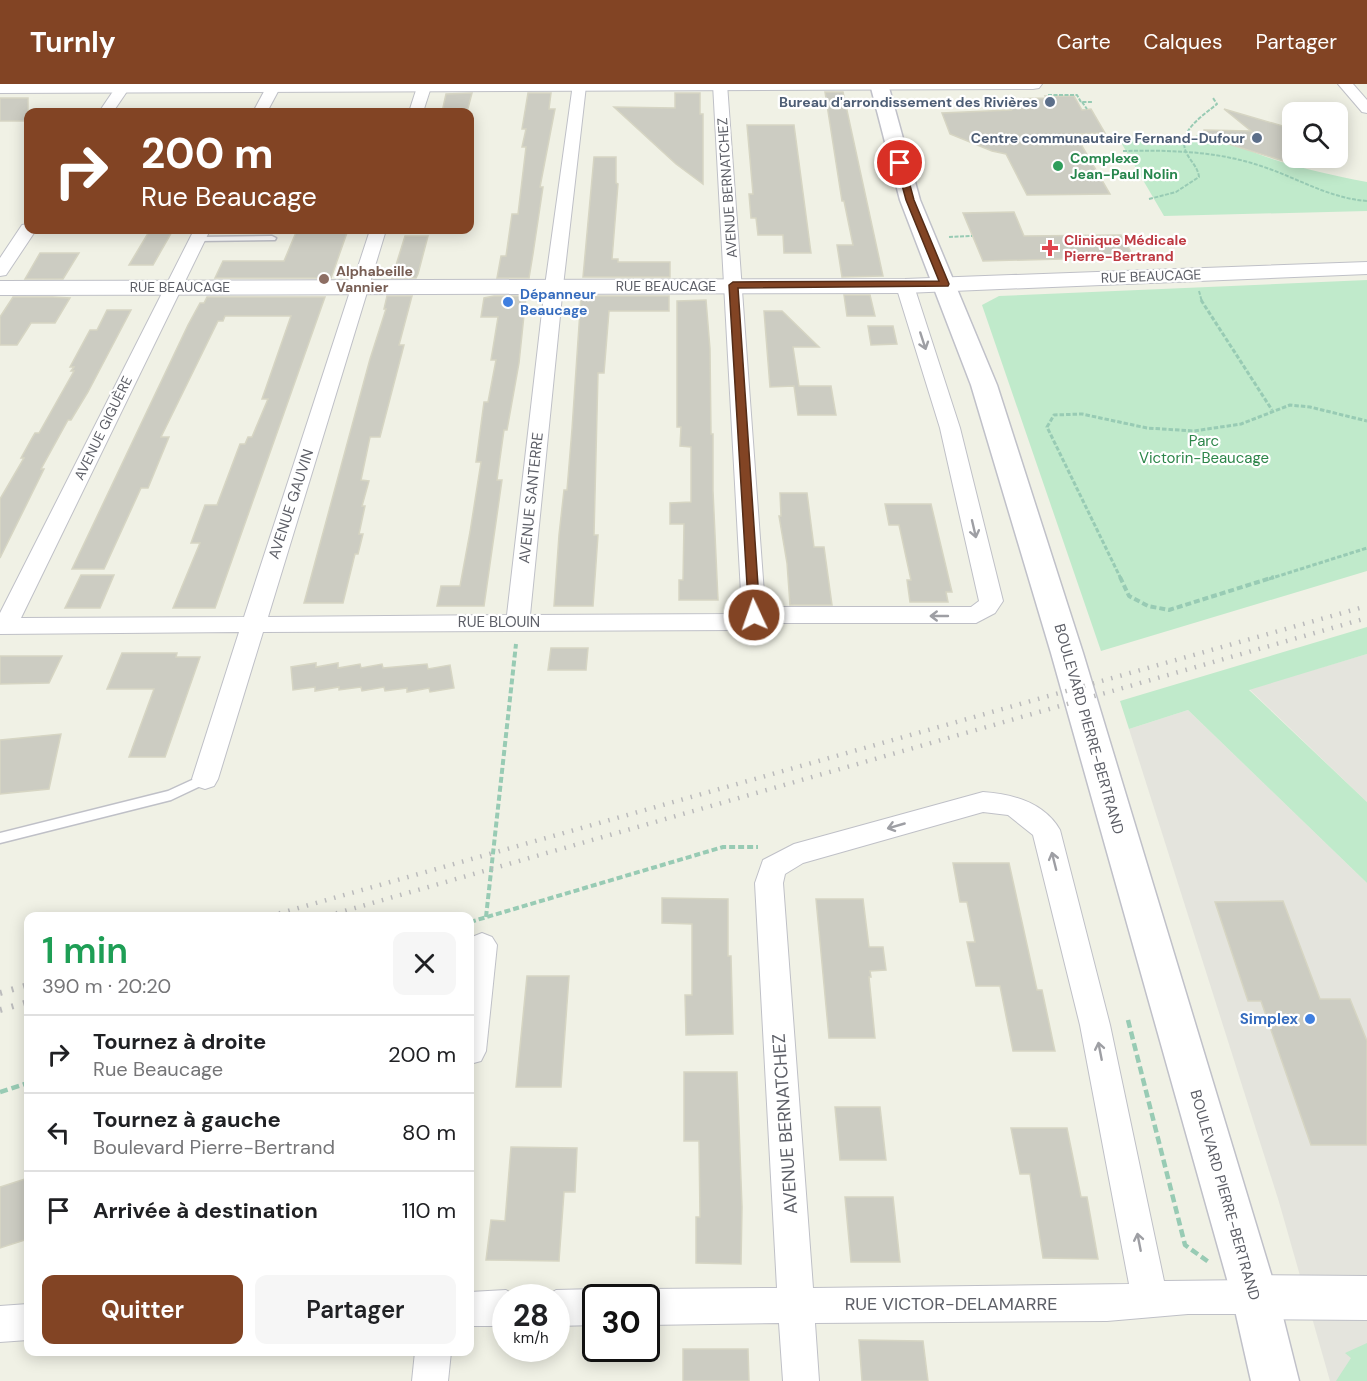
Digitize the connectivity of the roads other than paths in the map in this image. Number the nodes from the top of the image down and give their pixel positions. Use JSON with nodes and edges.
{"nodes":[{"id":1,"x":879,"y":84,"type":"edge"},
{"id":2,"x":1345,"y":84,"type":"edge"},
{"id":3,"x":425,"y":85,"type":"edge"},
{"id":4,"x":720,"y":85,"type":"edge"},
{"id":5,"x":124,"y":86,"type":"edge"},
{"id":6,"x":274,"y":86,"type":"edge"},
{"id":7,"x":579,"y":86,"type":"junction"},
{"id":8,"x":0,"y":88,"type":"edge"},
{"id":9,"x":1037,"y":90,"type":"edge"},
{"id":10,"x":109,"y":108,"type":"edge"},
{"id":11,"x":262,"y":108,"type":"edge"},
{"id":12,"x":417,"y":108,"type":"edge"},
{"id":13,"x":1367,"y":110,"type":"edge"},
{"id":14,"x":25,"y":234,"type":"edge"},
{"id":15,"x":200,"y":234,"type":"edge"},
{"id":16,"x":377,"y":234,"type":"edge"},
{"id":17,"x":272,"y":238,"type":"dead end"},
{"id":18,"x":1367,"y":268,"type":"edge"},
{"id":19,"x":0,"y":271,"type":"edge"},
{"id":20,"x":945,"y":284,"type":"junction"},
{"id":21,"x":733,"y":285,"type":"junction"},
{"id":22,"x":905,"y":285,"type":"junction"},
{"id":23,"x":360,"y":286,"type":"junction"},
{"id":24,"x":554,"y":286,"type":"junction"},
{"id":25,"x":0,"y":288,"type":"edge"},
{"id":26,"x":173,"y":288,"type":"junction"},
{"id":27,"x":754,"y":615,"type":"junction"},
{"id":28,"x":518,"y":622,"type":"junction"},
{"id":29,"x":253,"y":625,"type":"junction"},
{"id":30,"x":2,"y":626,"type":"edge"},
{"id":31,"x":205,"y":779,"type":"joint"},
{"id":32,"x":0,"y":838,"type":"edge"},
{"id":33,"x":476,"y":933,"type":"edge"},
{"id":34,"x":474,"y":972,"type":"edge"},
{"id":35,"x":1255,"y":1297,"type":"junction"},
{"id":36,"x":1367,"y":1298,"type":"edge"},
{"id":37,"x":1150,"y":1299,"type":"junction"},
{"id":38,"x":796,"y":1305,"type":"junction"},
{"id":39,"x":660,"y":1307,"type":"edge"},
{"id":40,"x":492,"y":1308,"type":"edge"},
{"id":41,"x":474,"y":1309,"type":"edge"},
{"id":42,"x":24,"y":1322,"type":"edge"},
{"id":43,"x":0,"y":1324,"type":"edge"},
{"id":44,"x":433,"y":1356,"type":"edge"},
{"id":45,"x":430,"y":1381,"type":"edge"},
{"id":46,"x":801,"y":1381,"type":"edge"},
{"id":47,"x":1275,"y":1381,"type":"edge"}],
"edges":[{"from":1,"to":4,"type":"street"},
{"from":1,"to":9,"type":"street"},
{"from":1,"to":20,"type":"main road","name":"BOULEVARD PIERRE-BERTRAND"},
{"from":2,"to":13,"type":"street"},
{"from":3,"to":6,"type":"street"},
{"from":3,"to":7,"type":"street"},
{"from":3,"to":12,"type":"street"},
{"from":4,"to":7,"type":"street"},
{"from":4,"to":21,"type":"street","name":"AVENUE BERNATCHEZ"},
{"from":5,"to":6,"type":"street"},
{"from":5,"to":8,"type":"street"},
{"from":5,"to":10,"type":"street"},
{"from":6,"to":11,"type":"street"},
{"from":7,"to":24,"type":"street","name":"AVENUE SANTERRE"},
{"from":14,"to":19,"type":"street"},
{"from":15,"to":17,"type":"lane"},
{"from":15,"to":26,"type":"street","name":"AVENUE GIGUÈRE"},
{"from":16,"to":23,"type":"street","name":"AVENUE GAUVIN"},
{"from":18,"to":20,"type":"street","name":"RUE BEAUCAGE"},
{"from":20,"to":22,"type":"street","name":"RUE BEAUCAGE"},
{"from":20,"to":35,"type":"main road","name":"BOULEVARD PIERRE-BERTRAND"},
{"from":21,"to":22,"type":"street","name":"RUE BEAUCAGE"},
{"from":21,"to":24,"type":"street","name":"RUE BEAUCAGE"},
{"from":21,"to":27,"type":"street","name":"AVENUE BERNATCHEZ"},
{"from":22,"to":27,"type":"street","name":"RUE BLOUIN","one_way":true},
{"from":23,"to":24,"type":"street","name":"RUE BEAUCAGE"},
{"from":23,"to":26,"type":"street","name":"RUE BEAUCAGE"},
{"from":23,"to":29,"type":"street","name":"AVENUE GAUVIN"},
{"from":24,"to":28,"type":"street","name":"AVENUE SANTERRE"},
{"from":25,"to":26,"type":"street","name":"RUE BEAUCAGE"},
{"from":26,"to":30,"type":"street","name":"AVENUE GIGUÈRE"},
{"from":27,"to":28,"type":"street","name":"RUE BLOUIN"},
{"from":28,"to":29,"type":"street","name":"RUE BLOUIN"},
{"from":29,"to":30,"type":"street","name":"RUE BLOUIN"},
{"from":29,"to":31,"type":"street","name":"AVENUE GAUVIN"},
{"from":31,"to":32,"type":"lane"},
{"from":33,"to":34,"type":"street"},
{"from":35,"to":36,"type":"street"},
{"from":35,"to":37,"type":"street","name":"RUE VICTOR-DELAMARRE"},
{"from":35,"to":47,"type":"main road","name":"BOULEVARD PIERRE-BERTRAND"},
{"from":37,"to":38,"type":"street","name":"RUE VICTOR-DELAMARRE"},
{"from":37,"to":38,"type":"street","name":"AVENUE BERNATCHEZ","one_way":true},
{"from":38,"to":39,"type":"street","name":"RUE VICTOR-DELAMARRE"},
{"from":38,"to":46,"type":"street","name":"AVENUE BERNATCHEZ"},
{"from":40,"to":41,"type":"street"},
{"from":42,"to":43,"type":"street"},
{"from":44,"to":45,"type":"street"}]}
